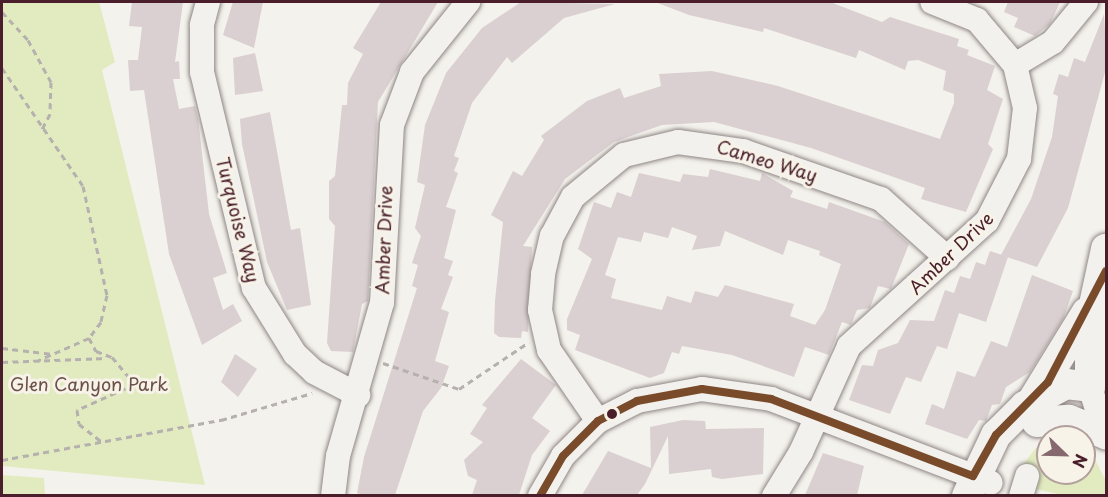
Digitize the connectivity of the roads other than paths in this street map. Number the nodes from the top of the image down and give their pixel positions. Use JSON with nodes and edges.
{"nodes":[{"id":1,"x":208,"y":2,"type":"edge"},
{"id":2,"x":468,"y":2,"type":"edge"},
{"id":3,"x":932,"y":2,"type":"edge"},
{"id":4,"x":1086,"y":2,"type":"edge"},
{"id":5,"x":1015,"y":65,"type":"junction"},
{"id":6,"x":947,"y":258,"type":"junction"},
{"id":7,"x":1101,"y":279,"type":"edge"},
{"id":8,"x":1107,"y":342,"type":"edge"},
{"id":9,"x":1090,"y":387,"type":"junction"},
{"id":10,"x":347,"y":390,"type":"junction"},
{"id":11,"x":1031,"y":414,"type":"junction"},
{"id":12,"x":816,"y":415,"type":"junction"},
{"id":13,"x":598,"y":421,"type":"junction"},
{"id":14,"x":1106,"y":436,"type":"edge"},
{"id":15,"x":980,"y":488,"type":"edge"},
{"id":16,"x":333,"y":495,"type":"edge"},
{"id":17,"x":540,"y":495,"type":"edge"},
{"id":18,"x":774,"y":495,"type":"edge"}],
"edges":[{"from":1,"to":10,"type":"street","name":"Turquoise Way"},
{"from":2,"to":10,"type":"street","name":"Amber Drive"},
{"from":3,"to":5,"type":"street","name":"Amber Drive"},
{"from":4,"to":5,"type":"street"},
{"from":5,"to":6,"type":"street","name":"Amber Drive"},
{"from":6,"to":12,"type":"street","name":"Amber Drive"},
{"from":6,"to":13,"type":"street","name":"Cameo Way"},
{"from":7,"to":8,"type":"main road"},
{"from":7,"to":9,"type":"main road"},
{"from":7,"to":11,"type":"main road"},
{"from":9,"to":11,"type":"main road"},
{"from":9,"to":14,"type":"street"},
{"from":10,"to":16,"type":"street","name":"Amber Drive"},
{"from":11,"to":14,"type":"main road"},
{"from":11,"to":15,"type":"main road"},
{"from":12,"to":13,"type":"street"},
{"from":12,"to":15,"type":"street"},
{"from":12,"to":18,"type":"street","name":"Amber Drive"},
{"from":13,"to":17,"type":"street"}]}
